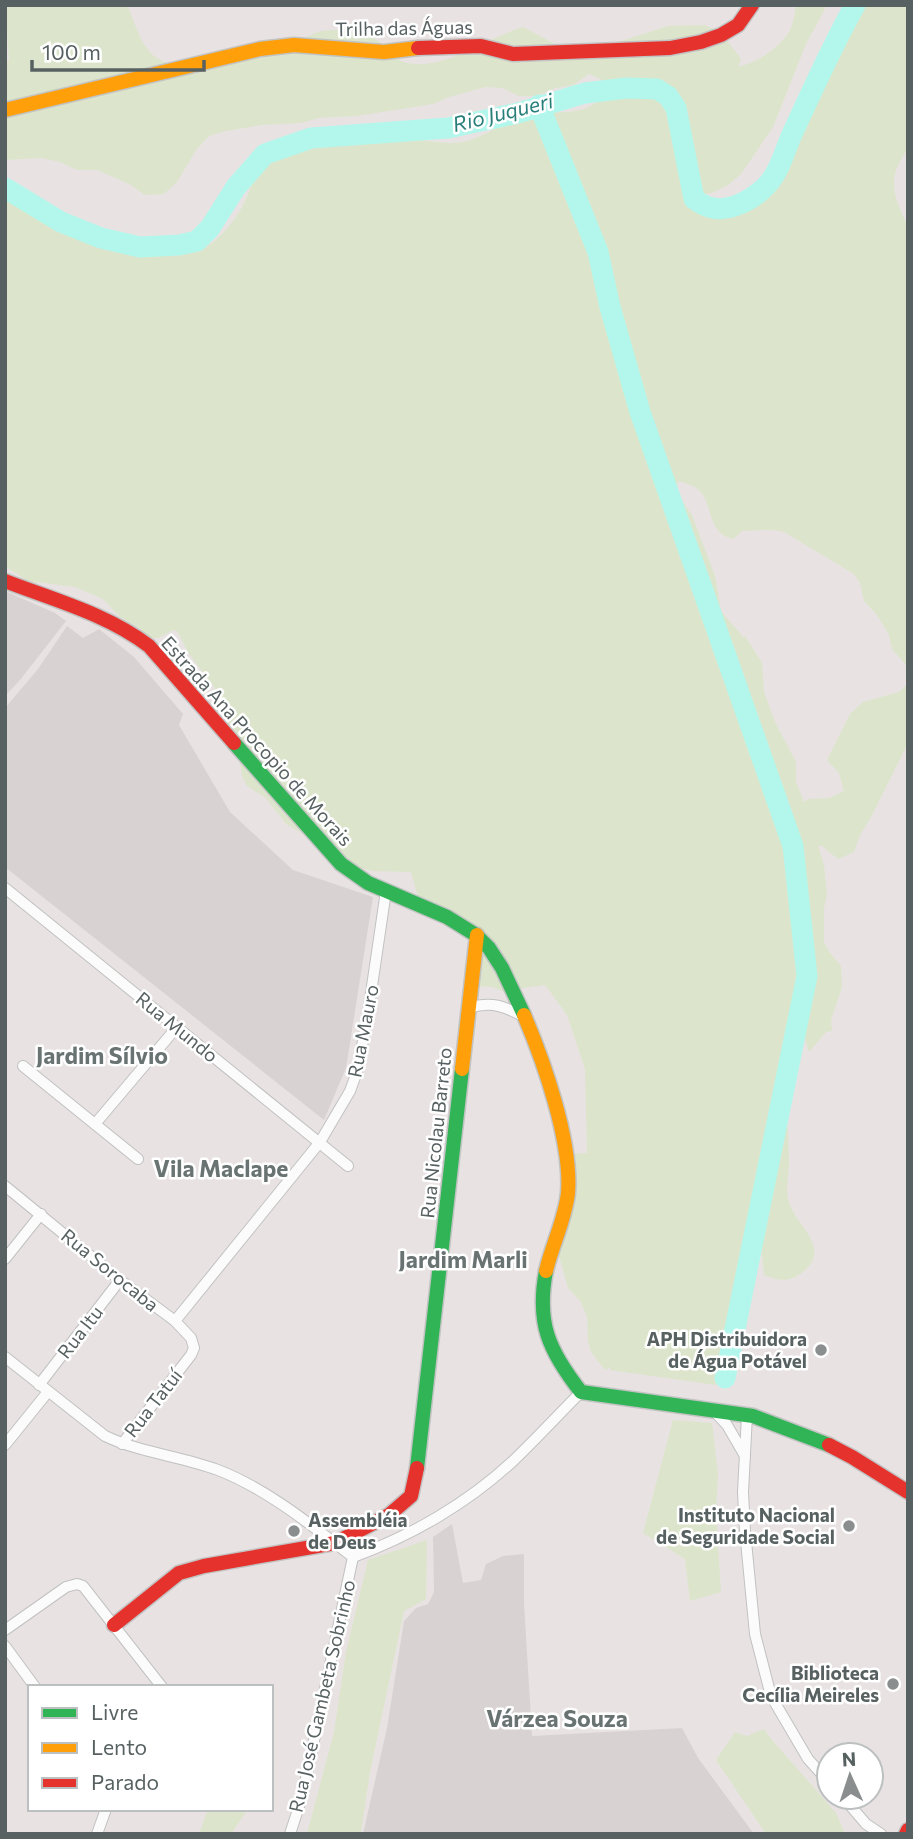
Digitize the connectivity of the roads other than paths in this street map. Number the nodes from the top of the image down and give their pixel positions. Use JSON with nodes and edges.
{"nodes":[{"id":1,"x":752,"y":5,"type":"edge"},
{"id":2,"x":5,"y":110,"type":"edge"},
{"id":3,"x":5,"y":581,"type":"edge"},
{"id":4,"x":5,"y":888,"type":"edge"},
{"id":5,"x":386,"y":891,"type":"junction"},
{"id":6,"x":477,"y":935,"type":"junction"},
{"id":7,"x":469,"y":1008,"type":"junction"},
{"id":8,"x":524,"y":1017,"type":"junction"},
{"id":9,"x":177,"y":1027,"type":"junction"},
{"id":10,"x":23,"y":1066,"type":"dead end"},
{"id":11,"x":95,"y":1124,"type":"junction"},
{"id":12,"x":320,"y":1142,"type":"junction"},
{"id":13,"x":138,"y":1159,"type":"dead end"},
{"id":14,"x":348,"y":1166,"type":"dead end"},
{"id":15,"x":5,"y":1186,"type":"edge"},
{"id":16,"x":40,"y":1214,"type":"junction"},
{"id":17,"x":5,"y":1258,"type":"edge"},
{"id":18,"x":121,"y":1280,"type":"junction"},
{"id":19,"x":175,"y":1321,"type":"junction"},
{"id":20,"x":5,"y":1357,"type":"edge"},
{"id":21,"x":185,"y":1363,"type":"joint"},
{"id":22,"x":39,"y":1385,"type":"junction"},
{"id":23,"x":581,"y":1392,"type":"junction"},
{"id":24,"x":47,"y":1393,"type":"junction"},
{"id":25,"x":714,"y":1411,"type":"junction"},
{"id":26,"x":747,"y":1415,"type":"junction"},
{"id":27,"x":122,"y":1444,"type":"junction"},
{"id":28,"x":5,"y":1445,"type":"edge"},
{"id":29,"x":744,"y":1456,"type":"junction"},
{"id":30,"x":908,"y":1492,"type":"edge"},
{"id":31,"x":335,"y":1543,"type":"junction"},
{"id":32,"x":353,"y":1557,"type":"junction"},
{"id":33,"x":114,"y":1625,"type":"junction"},
{"id":34,"x":5,"y":1630,"type":"edge"},
{"id":35,"x":5,"y":1646,"type":"edge"},
{"id":36,"x":34,"y":1685,"type":"edge"},
{"id":37,"x":160,"y":1685,"type":"edge"},
{"id":38,"x":815,"y":1767,"type":"edge"},
{"id":39,"x":105,"y":1811,"type":"edge"},
{"id":40,"x":853,"y":1811,"type":"edge"},
{"id":41,"x":868,"y":1829,"type":"edge"},
{"id":42,"x":97,"y":1834,"type":"edge"},
{"id":43,"x":290,"y":1834,"type":"edge"},
{"id":44,"x":881,"y":1834,"type":"edge"}],
"edges":[{"from":1,"to":2,"type":"street","name":"Trilha das Águas"},
{"from":3,"to":5,"type":"street","name":"Estrada Ana Procopio de Morais"},
{"from":4,"to":9,"type":"street","name":"Rua Mundo"},
{"from":5,"to":6,"type":"street","name":"Estrada Ana Procopio de Morais"},
{"from":5,"to":12,"type":"street","name":"Rua Mauro"},
{"from":6,"to":7,"type":"street","name":"Rua Nicolau Barreto"},
{"from":6,"to":8,"type":"street","name":"Estrada Ana Procopio de Morais"},
{"from":7,"to":8,"type":"street"},
{"from":7,"to":31,"type":"street","name":"Rua Nicolau Barreto"},
{"from":8,"to":23,"type":"street","name":"Estrada Ana Procopio de Morais"},
{"from":9,"to":11,"type":"street"},
{"from":9,"to":12,"type":"street","name":"Rua Mundo"},
{"from":10,"to":11,"type":"street"},
{"from":11,"to":13,"type":"street"},
{"from":12,"to":14,"type":"street","name":"Rua Mundo"},
{"from":12,"to":19,"type":"street","name":"Rua Mauro"},
{"from":15,"to":16,"type":"street","name":"Rua Sorocaba"},
{"from":16,"to":17,"type":"street"},
{"from":16,"to":18,"type":"street","name":"Rua Sorocaba"},
{"from":18,"to":19,"type":"street","name":"Rua Sorocaba"},
{"from":18,"to":22,"type":"street","name":"Rua Itu"},
{"from":19,"to":21,"type":"street","name":"Rua Sorocaba"},
{"from":20,"to":22,"type":"street"},
{"from":21,"to":27,"type":"street","name":"Rua Tatuí"},
{"from":22,"to":24,"type":"street"},
{"from":23,"to":25,"type":"street"},
{"from":23,"to":32,"type":"street"},
{"from":24,"to":27,"type":"street"},
{"from":24,"to":28,"type":"street"},
{"from":25,"to":26,"type":"street"},
{"from":25,"to":29,"type":"street"},
{"from":26,"to":29,"type":"street"},
{"from":26,"to":30,"type":"street"},
{"from":27,"to":31,"type":"street"},
{"from":29,"to":38,"type":"street"},
{"from":31,"to":32,"type":"street"},
{"from":31,"to":33,"type":"street","name":"Rua Nicolau Barreto"},
{"from":32,"to":43,"type":"street","name":"Rua José Gambeta Sobrinho"},
{"from":33,"to":34,"type":"street"},
{"from":33,"to":37,"type":"street"},
{"from":35,"to":36,"type":"street"},
{"from":39,"to":42,"type":"street"},
{"from":40,"to":41,"type":"street"},
{"from":41,"to":44,"type":"street"}]}
